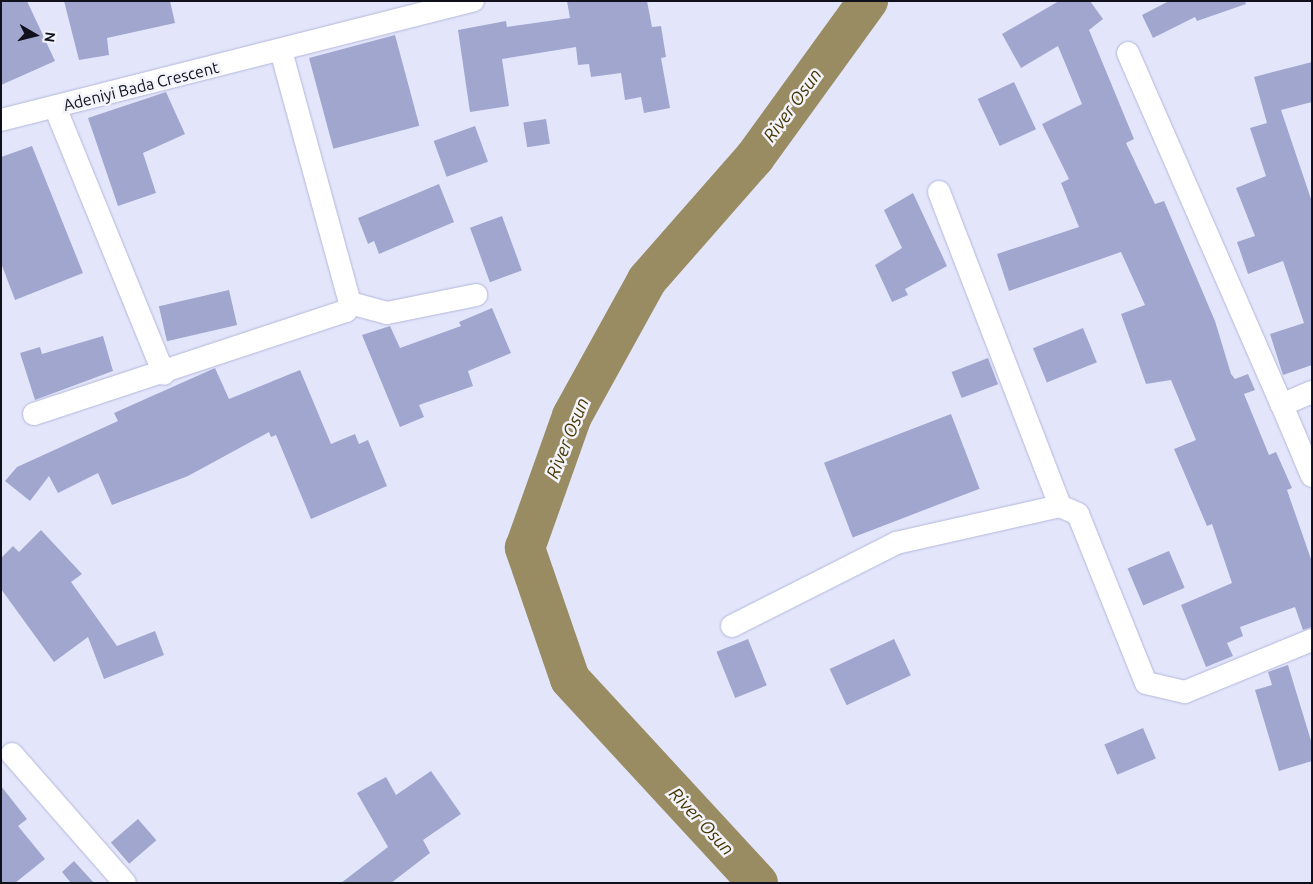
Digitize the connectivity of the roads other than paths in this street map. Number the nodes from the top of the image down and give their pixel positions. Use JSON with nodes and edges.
{"nodes":[{"id":1,"x":473,"y":1,"type":"edge"},
{"id":2,"x":281,"y":50,"type":"junction"},
{"id":3,"x":1128,"y":53,"type":"dead end"},
{"id":4,"x":55,"y":107,"type":"junction"},
{"id":5,"x":1,"y":120,"type":"edge"},
{"id":6,"x":939,"y":192,"type":"dead end"},
{"id":7,"x":476,"y":295,"type":"dead end"},
{"id":8,"x":350,"y":303,"type":"junction"},
{"id":9,"x":164,"y":374,"type":"junction"},
{"id":10,"x":1312,"y":392,"type":"edge"},
{"id":11,"x":1282,"y":406,"type":"junction"},
{"id":12,"x":34,"y":414,"type":"dead end"},
{"id":13,"x":1312,"y":476,"type":"edge"},
{"id":14,"x":1060,"y":506,"type":"junction"},
{"id":15,"x":732,"y":626,"type":"dead end"},
{"id":16,"x":1312,"y":640,"type":"edge"},
{"id":17,"x":12,"y":754,"type":"dead end"},
{"id":18,"x":125,"y":883,"type":"edge"}],
"edges":[{"from":1,"to":2,"type":"street","name":"Adeniyi Bada Crescent"},
{"from":2,"to":4,"type":"street","name":"Adeniyi Bada Crescent"},
{"from":2,"to":8,"type":"street"},
{"from":3,"to":11,"type":"street"},
{"from":4,"to":5,"type":"street","name":"Adeniyi Bada Crescent"},
{"from":4,"to":9,"type":"street"},
{"from":6,"to":14,"type":"street"},
{"from":7,"to":8,"type":"street"},
{"from":8,"to":9,"type":"street"},
{"from":9,"to":12,"type":"street"},
{"from":10,"to":11,"type":"street"},
{"from":11,"to":13,"type":"street"},
{"from":14,"to":15,"type":"street"},
{"from":14,"to":16,"type":"street"},
{"from":17,"to":18,"type":"street"}]}
